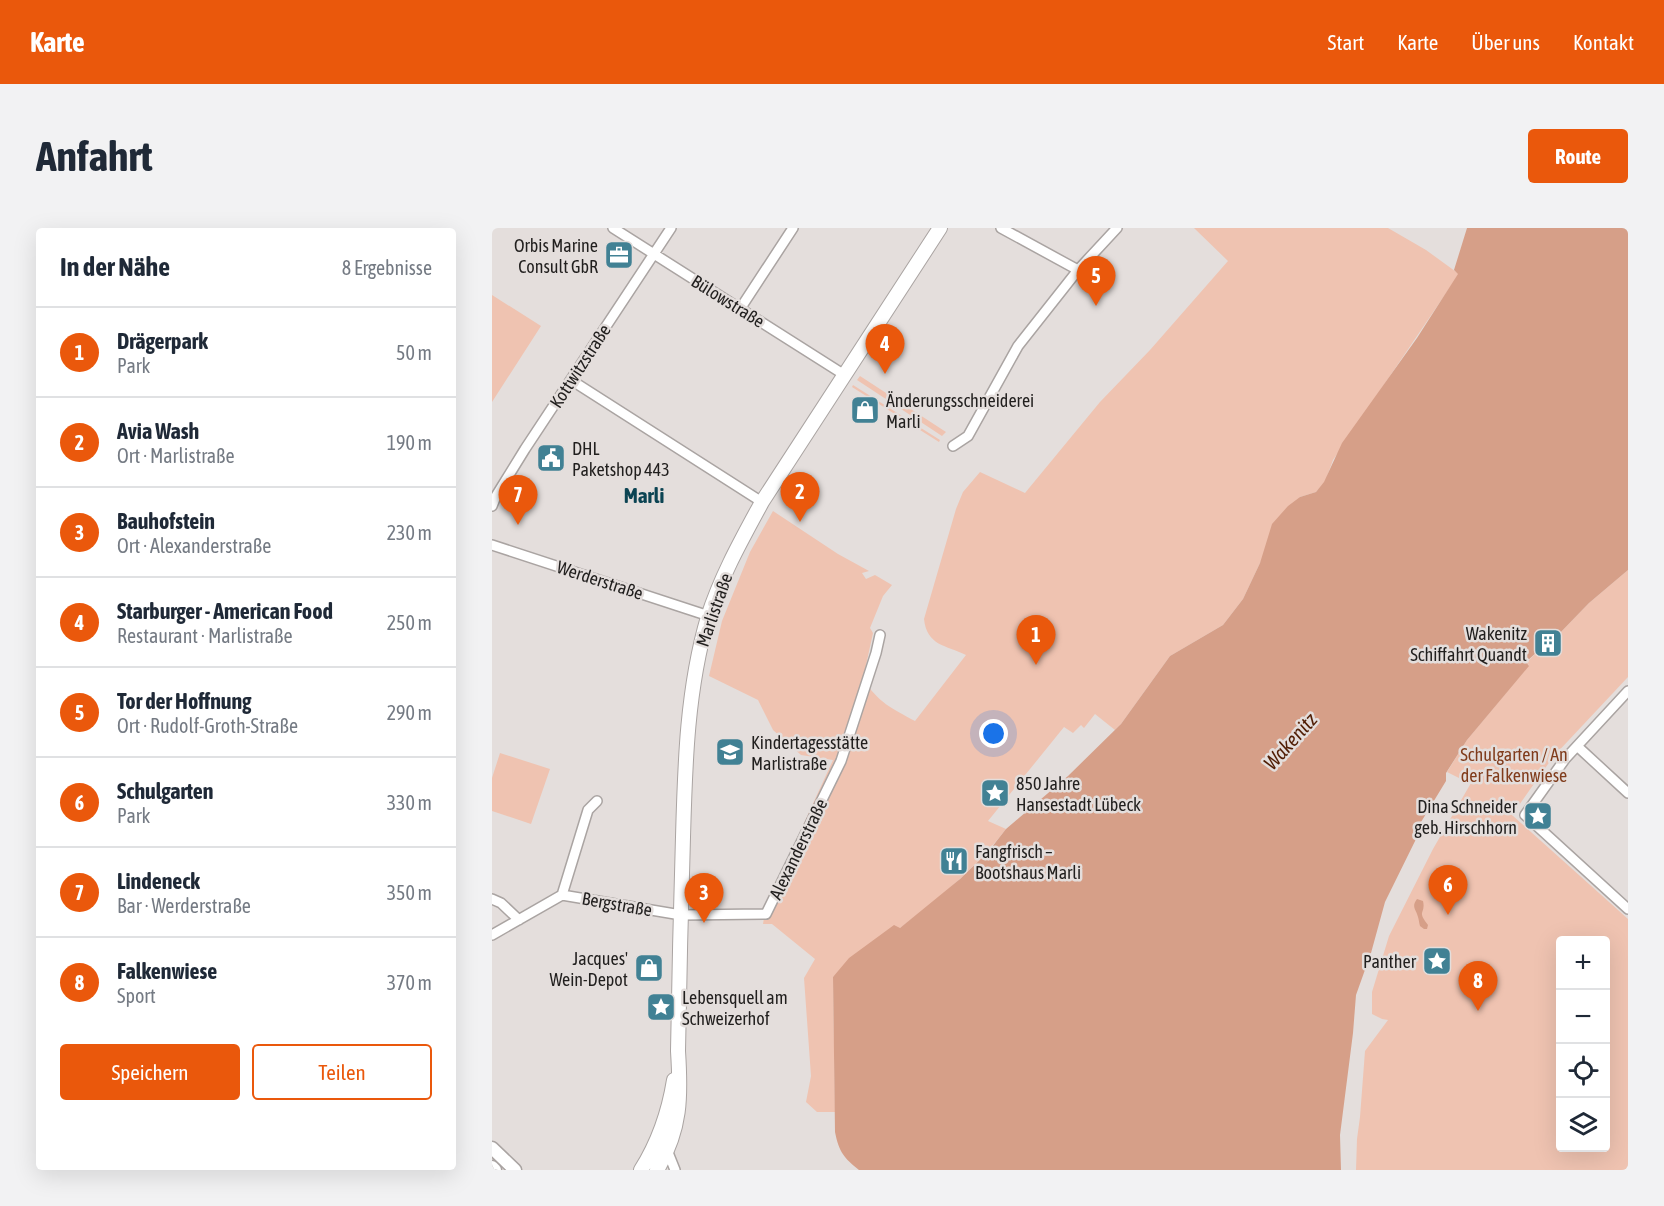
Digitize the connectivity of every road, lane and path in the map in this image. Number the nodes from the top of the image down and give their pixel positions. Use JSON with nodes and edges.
{"nodes":[{"id":1,"x":613,"y":228,"type":"edge"},
{"id":2,"x":671,"y":228,"type":"edge"},
{"id":3,"x":794,"y":228,"type":"edge"},
{"id":4,"x":940,"y":228,"type":"edge"},
{"id":5,"x":1001,"y":228,"type":"edge"},
{"id":6,"x":1117,"y":228,"type":"edge"},
{"id":7,"x":654,"y":254,"type":"junction"},
{"id":8,"x":1078,"y":270,"type":"junction"},
{"id":9,"x":740,"y":309,"type":"junction"},
{"id":10,"x":843,"y":374,"type":"junction"},
{"id":11,"x":571,"y":380,"type":"junction"},
{"id":12,"x":953,"y":446,"type":"dead end"},
{"id":13,"x":762,"y":502,"type":"junction"},
{"id":14,"x":492,"y":506,"type":"edge"},
{"id":15,"x":492,"y":544,"type":"edge"},
{"id":16,"x":709,"y":616,"type":"junction"},
{"id":17,"x":880,"y":635,"type":"dead end"},
{"id":18,"x":1628,"y":692,"type":"edge"},
{"id":19,"x":1577,"y":746,"type":"junction"},
{"id":20,"x":1628,"y":793,"type":"edge"},
{"id":21,"x":597,"y":801,"type":"dead end"},
{"id":22,"x":562,"y":895,"type":"junction"},
{"id":23,"x":492,"y":899,"type":"edge"},
{"id":24,"x":1628,"y":909,"type":"edge"},
{"id":25,"x":681,"y":915,"type":"junction"},
{"id":26,"x":519,"y":920,"type":"junction"},
{"id":27,"x":492,"y":935,"type":"edge"},
{"id":28,"x":672,"y":1114,"type":"junction"},
{"id":29,"x":492,"y":1148,"type":"edge"},
{"id":30,"x":667,"y":1150,"type":"junction"},
{"id":31,"x":492,"y":1167,"type":"edge"},
{"id":32,"x":495,"y":1170,"type":"edge"},
{"id":33,"x":515,"y":1170,"type":"edge"},
{"id":34,"x":641,"y":1170,"type":"edge"},
{"id":35,"x":657,"y":1170,"type":"edge"},
{"id":36,"x":675,"y":1170,"type":"edge"}],
"edges":[{"from":1,"to":7,"type":"street","name":"Bülowstraße"},
{"from":2,"to":7,"type":"street","name":"Kottwitzstraße"},
{"from":3,"to":9,"type":"street"},
{"from":4,"to":10,"type":"main road","name":"Marlistraße"},
{"from":5,"to":8,"type":"street"},
{"from":6,"to":8,"type":"street"},
{"from":7,"to":9,"type":"street","name":"Bülowstraße"},
{"from":7,"to":11,"type":"street","name":"Kottwitzstraße"},
{"from":8,"to":12,"type":"street"},
{"from":9,"to":10,"type":"street","name":"Bülowstraße"},
{"from":10,"to":13,"type":"main road","name":"Marlistraße"},
{"from":11,"to":13,"type":"street"},
{"from":11,"to":14,"type":"street","name":"Kottwitzstraße"},
{"from":13,"to":16,"type":"main road","name":"Marlistraße"},
{"from":15,"to":16,"type":"street","name":"Werderstraße"},
{"from":16,"to":25,"type":"main road","name":"Marlistraße"},
{"from":17,"to":25,"type":"street","name":"Alexanderstraße"},
{"from":18,"to":19,"type":"street"},
{"from":19,"to":20,"type":"street"},
{"from":19,"to":24,"type":"street"},
{"from":21,"to":22,"type":"street"},
{"from":22,"to":25,"type":"street","name":"Bergstraße"},
{"from":22,"to":26,"type":"street","name":"Bergstraße"},
{"from":23,"to":26,"type":"street"},
{"from":25,"to":28,"type":"main road","name":"Marlistraße"},
{"from":26,"to":27,"type":"street","name":"Bergstraße"},
{"from":28,"to":30,"type":"main road"},
{"from":28,"to":34,"type":"main road"},
{"from":29,"to":33,"type":"main road"},
{"from":30,"to":35,"type":"main road"},
{"from":30,"to":36,"type":"street"},
{"from":31,"to":32,"type":"main road"}]}
